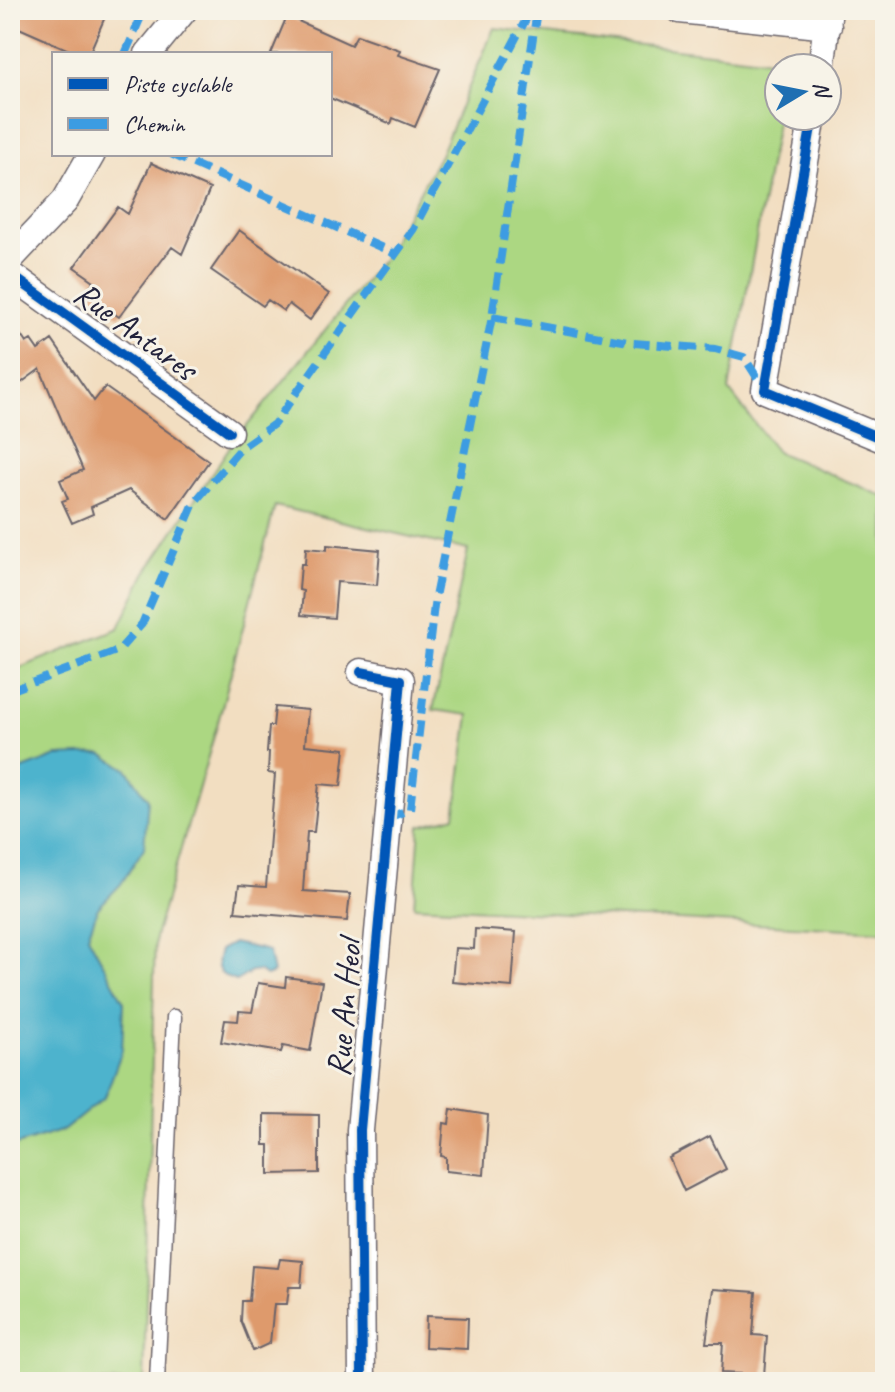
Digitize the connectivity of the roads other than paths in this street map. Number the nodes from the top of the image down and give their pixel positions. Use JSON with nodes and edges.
{"nodes":[{"id":1,"x":184,"y":10,"type":"edge"},
{"id":2,"x":680,"y":10,"type":"edge"},
{"id":3,"x":829,"y":18,"type":"edge"},
{"id":4,"x":150,"y":52,"type":"edge"},
{"id":5,"x":824,"y":52,"type":"edge"},
{"id":6,"x":810,"y":132,"type":"edge"},
{"id":7,"x":91,"y":156,"type":"edge"},
{"id":8,"x":10,"y":259,"type":"edge"},
{"id":9,"x":10,"y":274,"type":"edge"},
{"id":10,"x":229,"y":432,"type":"dead end"},
{"id":11,"x":885,"y":440,"type":"edge"},
{"id":12,"x":361,"y":672,"type":"dead end"},
{"id":13,"x":174,"y":1017,"type":"dead end"},
{"id":14,"x":157,"y":1382,"type":"edge"},
{"id":15,"x":362,"y":1382,"type":"edge"}],
"edges":[{"from":1,"to":4,"type":"street"},
{"from":2,"to":3,"type":"street"},
{"from":3,"to":5,"type":"street"},
{"from":6,"to":11,"type":"street"},
{"from":7,"to":8,"type":"street"},
{"from":9,"to":10,"type":"street","name":"Rue Antares"},
{"from":12,"to":15,"type":"street","name":"Rue An Heol"},
{"from":13,"to":14,"type":"lane"}]}
